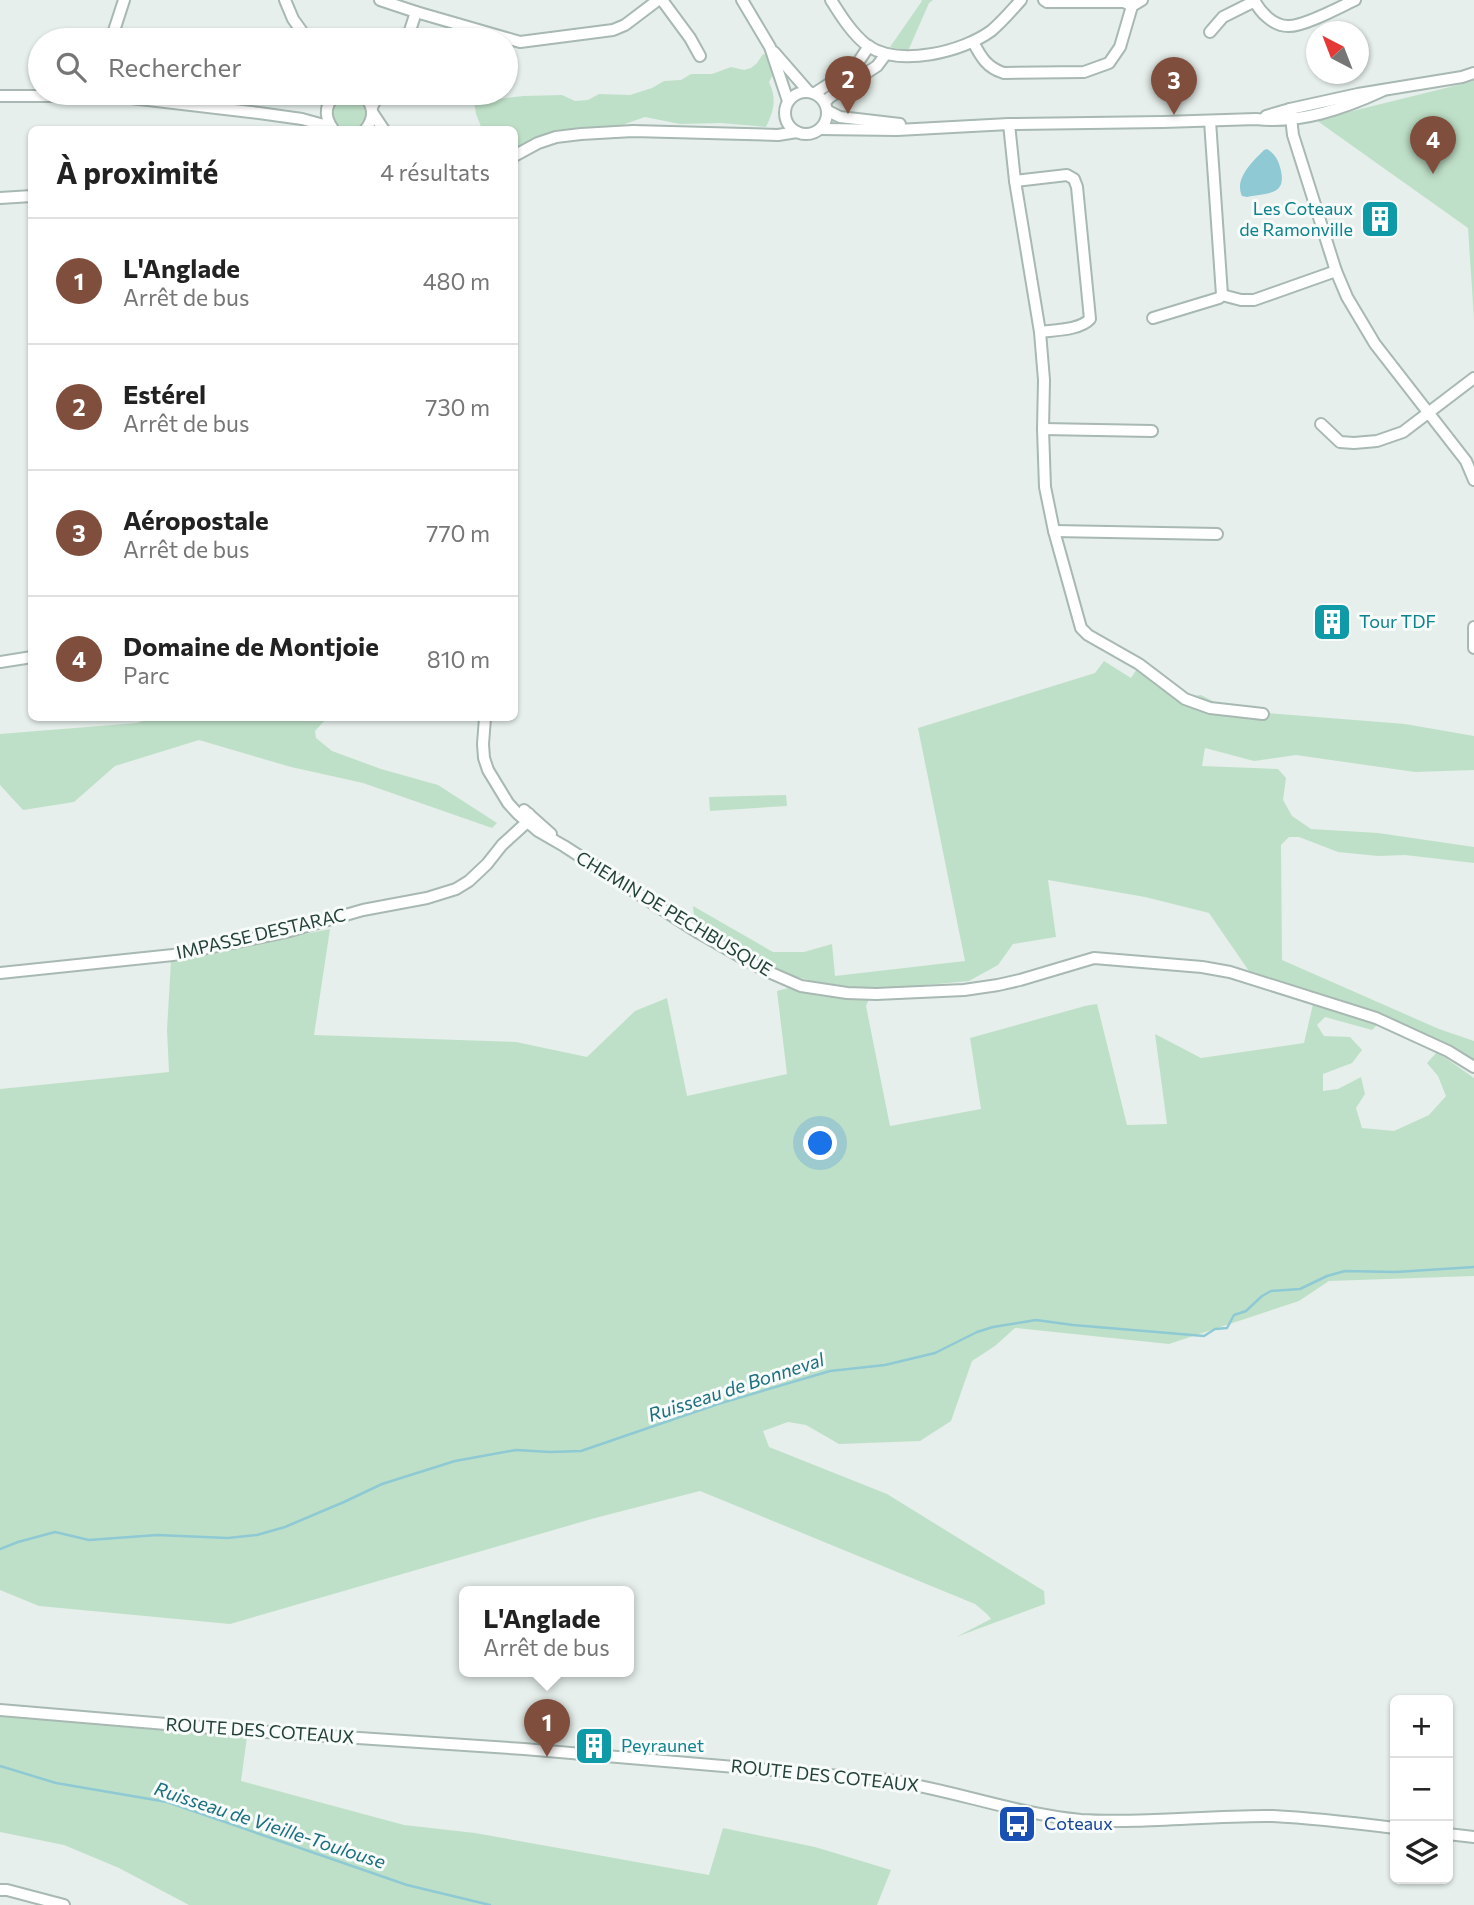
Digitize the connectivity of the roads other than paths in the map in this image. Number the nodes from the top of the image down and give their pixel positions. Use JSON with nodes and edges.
{"nodes":[{"id":1,"x":124,"y":0,"type":"edge"},
{"id":2,"x":285,"y":0,"type":"edge"},
{"id":3,"x":380,"y":0,"type":"edge"},
{"id":4,"x":660,"y":0,"type":"edge"},
{"id":5,"x":742,"y":0,"type":"edge"},
{"id":6,"x":831,"y":0,"type":"edge"},
{"id":7,"x":1021,"y":0,"type":"edge"},
{"id":8,"x":1044,"y":0,"type":"edge"},
{"id":9,"x":1355,"y":0,"type":"edge"},
{"id":10,"x":1255,"y":1,"type":"edge"},
{"id":11,"x":1137,"y":3,"type":"edge"},
{"id":12,"x":415,"y":12,"type":"junction"},
{"id":13,"x":115,"y":28,"type":"edge"},
{"id":14,"x":299,"y":28,"type":"edge"},
{"id":15,"x":411,"y":28,"type":"edge"},
{"id":16,"x":471,"y":28,"type":"edge"},
{"id":17,"x":1210,"y":32,"type":"dead end"},
{"id":18,"x":518,"y":41,"type":"edge"},
{"id":19,"x":973,"y":42,"type":"junction"},
{"id":20,"x":869,"y":46,"type":"junction"},
{"id":21,"x":770,"y":47,"type":"junction"},
{"id":22,"x":886,"y":54,"type":"junction"},
{"id":23,"x":699,"y":56,"type":"dead end"},
{"id":24,"x":1474,"y":73,"type":"edge"},
{"id":25,"x":811,"y":92,"type":"junction"},
{"id":26,"x":28,"y":95,"type":"edge"},
{"id":27,"x":0,"y":96,"type":"edge"},
{"id":28,"x":788,"y":101,"type":"junction"},
{"id":29,"x":188,"y":105,"type":"edge"},
{"id":30,"x":325,"y":105,"type":"edge"},
{"id":31,"x":330,"y":105,"type":"edge"},
{"id":32,"x":370,"y":105,"type":"edge"},
{"id":33,"x":374,"y":105,"type":"edge"},
{"id":34,"x":826,"y":107,"type":"junction"},
{"id":35,"x":372,"y":110,"type":"junction"},
{"id":36,"x":1291,"y":113,"type":"junction"},
{"id":37,"x":785,"y":116,"type":"junction"},
{"id":38,"x":302,"y":120,"type":"junction"},
{"id":39,"x":1210,"y":121,"type":"junction"},
{"id":40,"x":1009,"y":124,"type":"junction"},
{"id":41,"x":324,"y":126,"type":"edge"},
{"id":42,"x":331,"y":126,"type":"edge"},
{"id":43,"x":368,"y":126,"type":"edge"},
{"id":44,"x":382,"y":126,"type":"edge"},
{"id":45,"x":927,"y":127,"type":"junction"},
{"id":46,"x":820,"y":129,"type":"junction"},
{"id":47,"x":797,"y":132,"type":"junction"},
{"id":48,"x":581,"y":134,"type":"junction"},
{"id":49,"x":765,"y":134,"type":"junction"},
{"id":50,"x":518,"y":154,"type":"edge"},
{"id":51,"x":518,"y":162,"type":"edge"},
{"id":52,"x":1015,"y":181,"type":"junction"},
{"id":53,"x":28,"y":196,"type":"edge"},
{"id":54,"x":0,"y":198,"type":"edge"},
{"id":55,"x":1336,"y":271,"type":"junction"},
{"id":56,"x":1222,"y":295,"type":"junction"},
{"id":57,"x":1153,"y":318,"type":"dead end"},
{"id":58,"x":1040,"y":332,"type":"junction"},
{"id":59,"x":1474,"y":378,"type":"edge"},
{"id":60,"x":1429,"y":413,"type":"junction"},
{"id":61,"x":1321,"y":424,"type":"dead end"},
{"id":62,"x":1042,"y":429,"type":"junction"},
{"id":63,"x":1152,"y":431,"type":"dead end"},
{"id":64,"x":1474,"y":480,"type":"edge"},
{"id":65,"x":1054,"y":531,"type":"junction"},
{"id":66,"x":1217,"y":534,"type":"dead end"},
{"id":67,"x":1474,"y":626,"type":"edge"},
{"id":68,"x":1474,"y":648,"type":"edge"},
{"id":69,"x":28,"y":658,"type":"edge"},
{"id":70,"x":0,"y":662,"type":"edge"},
{"id":71,"x":1263,"y":714,"type":"dead end"},
{"id":72,"x":485,"y":721,"type":"edge"},
{"id":73,"x":524,"y":817,"type":"junction"},
{"id":74,"x":0,"y":973,"type":"edge"},
{"id":75,"x":1474,"y":1067,"type":"edge"},
{"id":76,"x":0,"y":1710,"type":"edge"},
{"id":77,"x":1390,"y":1828,"type":"edge"},
{"id":78,"x":1453,"y":1834,"type":"edge"},
{"id":79,"x":1474,"y":1836,"type":"edge"},
{"id":80,"x":0,"y":1890,"type":"edge"},
{"id":81,"x":64,"y":1905,"type":"edge"}],
"edges":[{"from":1,"to":13,"type":"street"},
{"from":2,"to":14,"type":"street"},
{"from":3,"to":12,"type":"street"},
{"from":4,"to":18,"type":"street"},
{"from":4,"to":23,"type":"street"},
{"from":5,"to":21,"type":"street"},
{"from":6,"to":20,"type":"street"},
{"from":7,"to":19,"type":"street"},
{"from":8,"to":11,"type":"street"},
{"from":9,"to":10,"type":"street"},
{"from":10,"to":17,"type":"street"},
{"from":11,"to":19,"type":"street"},
{"from":12,"to":15,"type":"street"},
{"from":12,"to":16,"type":"street"},
{"from":19,"to":22,"type":"street"},
{"from":20,"to":22,"type":"street"},
{"from":20,"to":25,"type":"street"},
{"from":21,"to":25,"type":"street"},
{"from":21,"to":28,"type":"street"},
{"from":22,"to":34,"type":"street"},
{"from":24,"to":36,"type":"street"},
{"from":25,"to":28,"type":"street"},
{"from":25,"to":34,"type":"street"},
{"from":26,"to":27,"type":"street"},
{"from":28,"to":37,"type":"street"},
{"from":29,"to":38,"type":"street"},
{"from":30,"to":38,"type":"street"},
{"from":31,"to":42,"type":"street"},
{"from":32,"to":35,"type":"street"},
{"from":33,"to":35,"type":"street"},
{"from":34,"to":45,"type":"street"},
{"from":34,"to":46,"type":"street"},
{"from":35,"to":43,"type":"street"},
{"from":35,"to":44,"type":"street"},
{"from":36,"to":39,"type":"street"},
{"from":36,"to":55,"type":"street"},
{"from":37,"to":47,"type":"street"},
{"from":37,"to":49,"type":"street"},
{"from":38,"to":41,"type":"street"},
{"from":39,"to":40,"type":"street"},
{"from":39,"to":56,"type":"street"},
{"from":40,"to":45,"type":"street"},
{"from":40,"to":52,"type":"street"},
{"from":45,"to":46,"type":"street"},
{"from":46,"to":47,"type":"street"},
{"from":47,"to":49,"type":"street"},
{"from":48,"to":49,"type":"street"},
{"from":48,"to":50,"type":"street"},
{"from":48,"to":51,"type":"street"},
{"from":52,"to":58,"type":"street"},
{"from":52,"to":58,"type":"street"},
{"from":53,"to":54,"type":"street"},
{"from":55,"to":56,"type":"street"},
{"from":55,"to":60,"type":"street"},
{"from":56,"to":57,"type":"street"},
{"from":58,"to":62,"type":"street"},
{"from":59,"to":60,"type":"street"},
{"from":60,"to":61,"type":"street"},
{"from":60,"to":64,"type":"street"},
{"from":62,"to":63,"type":"street"},
{"from":62,"to":65,"type":"street"},
{"from":65,"to":66,"type":"street"},
{"from":65,"to":71,"type":"street"},
{"from":67,"to":68,"type":"street"},
{"from":69,"to":70,"type":"street"},
{"from":72,"to":73,"type":"street","name":"CHEMIN DE PECHBUSQUE"},
{"from":73,"to":74,"type":"street","name":"IMPASSE DESTARAC"},
{"from":73,"to":75,"type":"street","name":"CHEMIN DE PECHBUSQUE"},
{"from":76,"to":77,"type":"street","name":"ROUTE DES COTEAUX"},
{"from":78,"to":79,"type":"street"},
{"from":80,"to":81,"type":"street"}]}
